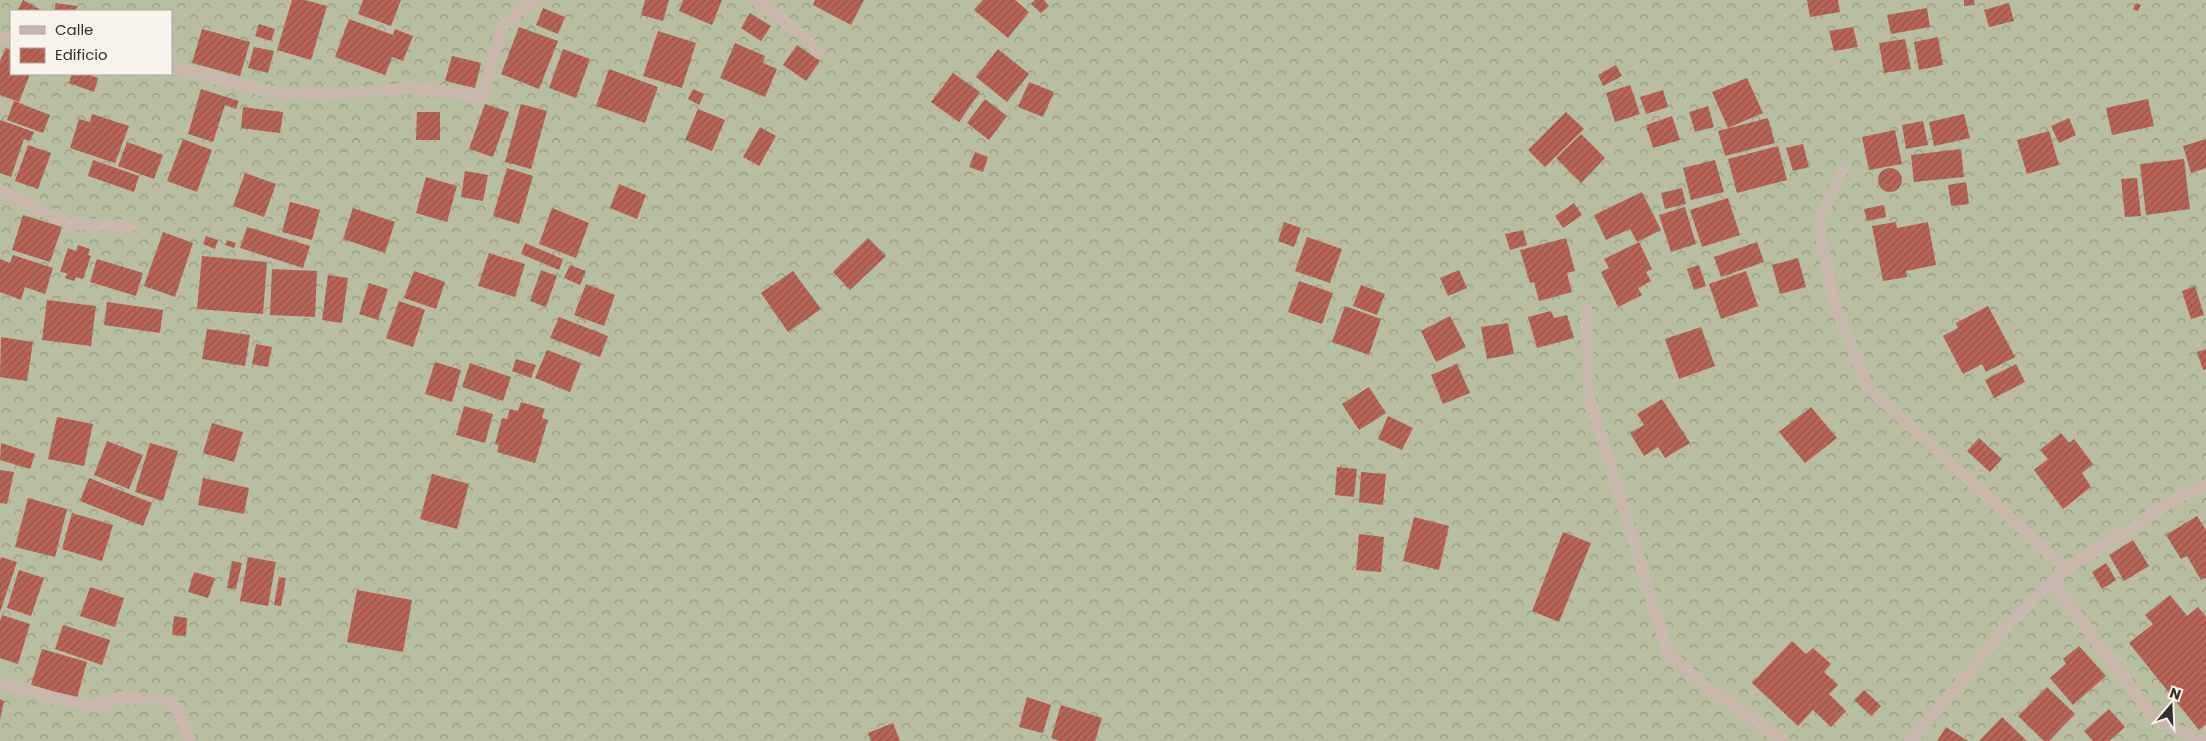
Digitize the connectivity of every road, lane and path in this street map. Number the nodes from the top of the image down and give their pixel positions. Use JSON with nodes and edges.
{"nodes":[{"id":1,"x":537,"y":0,"type":"edge"},
{"id":2,"x":755,"y":0,"type":"edge"},
{"id":3,"x":819,"y":53,"type":"dead end"},
{"id":4,"x":172,"y":67,"type":"edge"},
{"id":5,"x":1843,"y":170,"type":"dead end"},
{"id":6,"x":0,"y":191,"type":"edge"},
{"id":7,"x":131,"y":226,"type":"dead end"},
{"id":8,"x":1586,"y":310,"type":"dead end"},
{"id":9,"x":2206,"y":486,"type":"edge"},
{"id":10,"x":2066,"y":569,"type":"junction"},
{"id":11,"x":2052,"y":583,"type":"junction"},
{"id":12,"x":0,"y":682,"type":"edge"},
{"id":13,"x":2204,"y":740,"type":"edge"},
{"id":14,"x":191,"y":741,"type":"edge"},
{"id":15,"x":1783,"y":741,"type":"edge"},
{"id":16,"x":1911,"y":741,"type":"edge"}],
"edges":[{"from":1,"to":4,"type":"street"},
{"from":2,"to":3,"type":"street"},
{"from":5,"to":10,"type":"street"},
{"from":6,"to":7,"type":"street"},
{"from":8,"to":15,"type":"street"},
{"from":9,"to":10,"type":"street"},
{"from":10,"to":11,"type":"street"},
{"from":11,"to":13,"type":"street"},
{"from":11,"to":16,"type":"street"},
{"from":12,"to":14,"type":"street"}]}
